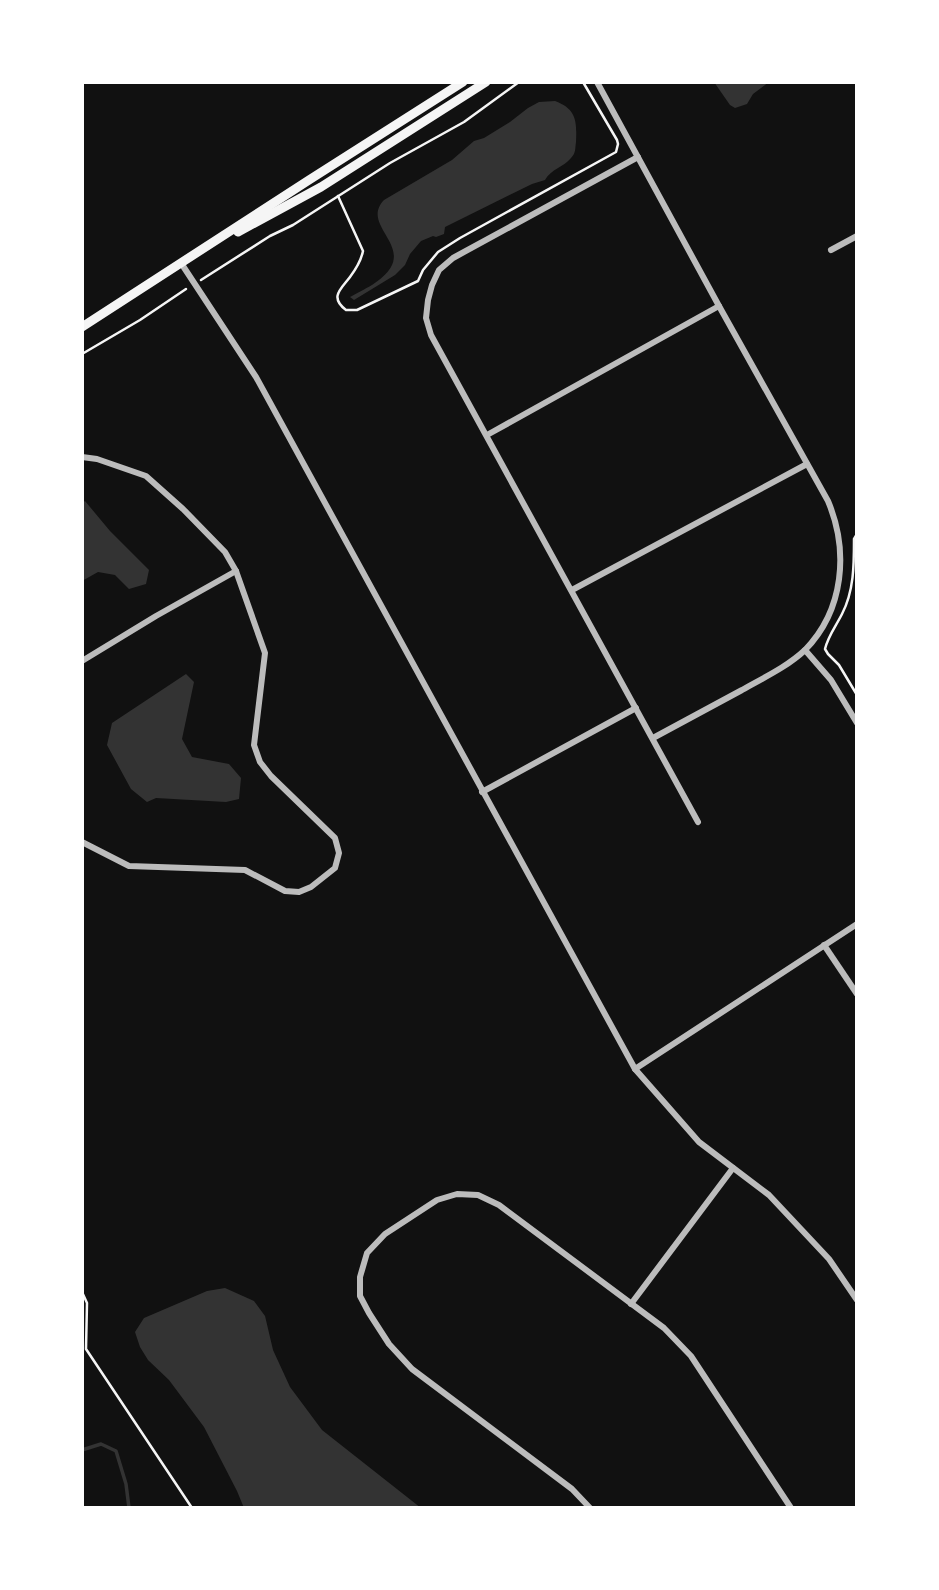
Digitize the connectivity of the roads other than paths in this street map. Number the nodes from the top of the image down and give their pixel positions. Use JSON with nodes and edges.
{"nodes":[{"id":1,"x":463,"y":82,"type":"edge"},
{"id":2,"x":486,"y":82,"type":"edge"},
{"id":3,"x":597,"y":82,"type":"edge"},
{"id":4,"x":638,"y":157,"type":"junction"},
{"id":5,"x":857,"y":236,"type":"edge"},
{"id":6,"x":831,"y":250,"type":"dead end"},
{"id":7,"x":181,"y":263,"type":"junction"},
{"id":8,"x":719,"y":306,"type":"junction"},
{"id":9,"x":82,"y":327,"type":"edge"},
{"id":10,"x":486,"y":435,"type":"junction"},
{"id":11,"x":82,"y":457,"type":"edge"},
{"id":12,"x":807,"y":464,"type":"junction"},
{"id":13,"x":236,"y":571,"type":"junction"},
{"id":14,"x":572,"y":590,"type":"junction"},
{"id":15,"x":805,"y":650,"type":"junction"},
{"id":16,"x":82,"y":661,"type":"edge"},
{"id":17,"x":636,"y":708,"type":"junction"},
{"id":18,"x":857,"y":723,"type":"edge"},
{"id":19,"x":653,"y":738,"type":"junction"},
{"id":20,"x":482,"y":792,"type":"junction"},
{"id":21,"x":698,"y":822,"type":"dead end"},
{"id":22,"x":82,"y":842,"type":"edge"},
{"id":23,"x":857,"y":924,"type":"edge"},
{"id":24,"x":824,"y":945,"type":"junction"},
{"id":25,"x":857,"y":994,"type":"edge"},
{"id":26,"x":635,"y":1069,"type":"junction"},
{"id":27,"x":733,"y":1168,"type":"junction"},
{"id":28,"x":857,"y":1300,"type":"edge"},
{"id":29,"x":631,"y":1304,"type":"junction"},
{"id":30,"x":590,"y":1508,"type":"edge"},
{"id":31,"x":791,"y":1508,"type":"edge"}],
"edges":[{"from":1,"to":7,"type":"main road"},
{"from":2,"to":7,"type":"main road"},
{"from":3,"to":4,"type":"street"},
{"from":4,"to":8,"type":"street"},
{"from":4,"to":10,"type":"street"},
{"from":5,"to":6,"type":"street"},
{"from":7,"to":9,"type":"main road"},
{"from":7,"to":20,"type":"street"},
{"from":8,"to":10,"type":"street"},
{"from":8,"to":12,"type":"street"},
{"from":10,"to":14,"type":"street"},
{"from":11,"to":13,"type":"street"},
{"from":12,"to":14,"type":"street"},
{"from":12,"to":15,"type":"street"},
{"from":13,"to":16,"type":"street"},
{"from":13,"to":22,"type":"street"},
{"from":14,"to":17,"type":"street"},
{"from":15,"to":18,"type":"street"},
{"from":15,"to":19,"type":"street"},
{"from":17,"to":19,"type":"street"},
{"from":17,"to":20,"type":"street"},
{"from":19,"to":21,"type":"street"},
{"from":20,"to":26,"type":"street"},
{"from":23,"to":24,"type":"street"},
{"from":24,"to":25,"type":"street"},
{"from":24,"to":26,"type":"street"},
{"from":26,"to":27,"type":"street"},
{"from":27,"to":28,"type":"street"},
{"from":27,"to":29,"type":"street"},
{"from":29,"to":30,"type":"street"},
{"from":29,"to":31,"type":"street"}]}
